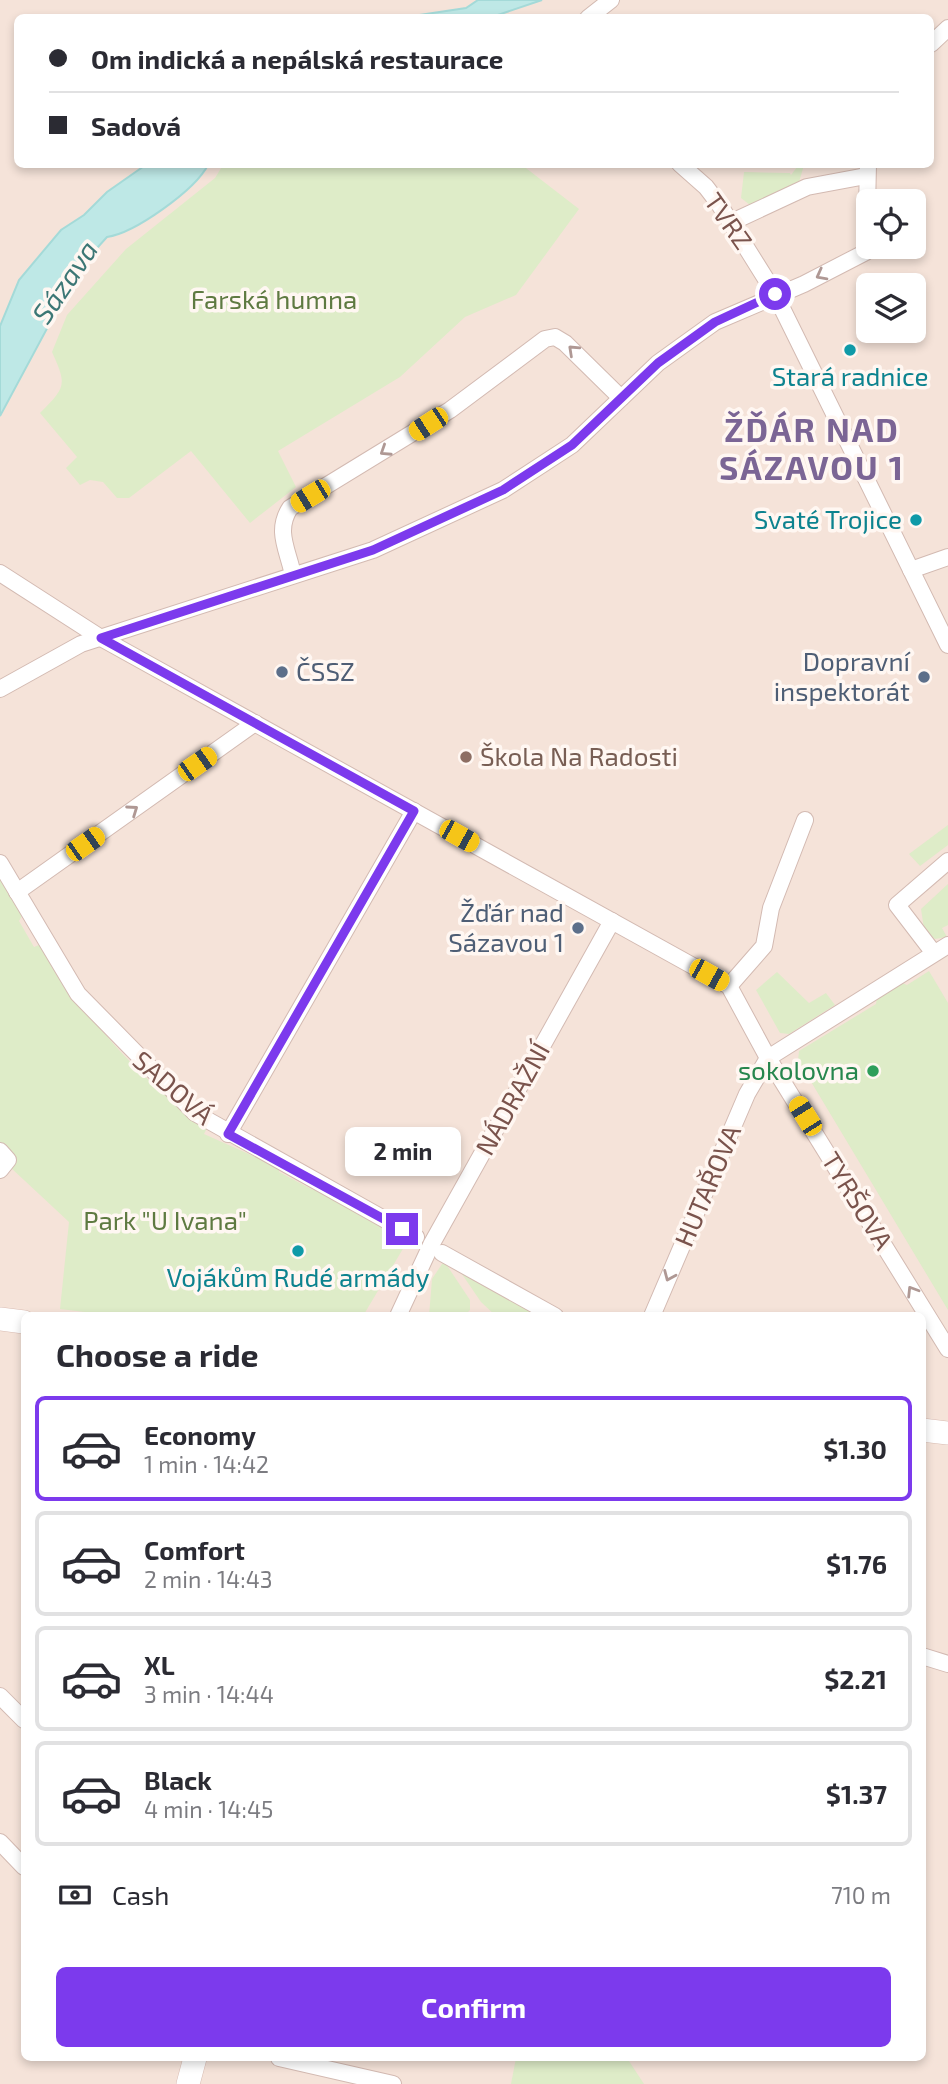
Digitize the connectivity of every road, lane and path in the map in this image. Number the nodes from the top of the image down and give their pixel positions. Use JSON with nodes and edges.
{"nodes":[{"id":1,"x":611,"y":0,"type":"edge"},
{"id":2,"x":593,"y":14,"type":"edge"},
{"id":3,"x":948,"y":28,"type":"edge"},
{"id":4,"x":934,"y":41,"type":"edge"},
{"id":5,"x":685,"y":168,"type":"edge"},
{"id":6,"x":867,"y":170,"type":"edge"},
{"id":7,"x":732,"y":222,"type":"junction"},
{"id":8,"x":772,"y":289,"type":"junction"},
{"id":9,"x":621,"y":398,"type":"junction"},
{"id":10,"x":948,"y":557,"type":"edge"},
{"id":11,"x":911,"y":570,"type":"junction"},
{"id":12,"x":0,"y":573,"type":"edge"},
{"id":13,"x":293,"y":575,"type":"junction"},
{"id":14,"x":101,"y":638,"type":"junction"},
{"id":15,"x":948,"y":645,"type":"edge"},
{"id":16,"x":0,"y":689,"type":"edge"},
{"id":17,"x":255,"y":723,"type":"junction"},
{"id":18,"x":414,"y":811,"type":"junction"},
{"id":19,"x":805,"y":820,"type":"dead end"},
{"id":20,"x":948,"y":861,"type":"edge"},
{"id":21,"x":0,"y":863,"type":"edge"},
{"id":22,"x":17,"y":892,"type":"junction"},
{"id":23,"x":612,"y":921,"type":"junction"},
{"id":24,"x":941,"y":948,"type":"edge"},
{"id":25,"x":729,"y":986,"type":"junction"},
{"id":26,"x":768,"y":1058,"type":"junction"},
{"id":27,"x":228,"y":1134,"type":"junction"},
{"id":28,"x":416,"y":1237,"type":"dead end"},
{"id":29,"x":442,"y":1253,"type":"dead end"},
{"id":30,"x":400,"y":1312,"type":"edge"},
{"id":31,"x":548,"y":1312,"type":"edge"},
{"id":32,"x":654,"y":1312,"type":"edge"},
{"id":33,"x":925,"y":1312,"type":"edge"},
{"id":34,"x":926,"y":1313,"type":"edge"},
{"id":35,"x":0,"y":1319,"type":"edge"},
{"id":36,"x":21,"y":1322,"type":"edge"},
{"id":37,"x":948,"y":1349,"type":"edge"},
{"id":38,"x":926,"y":1430,"type":"edge"},
{"id":39,"x":948,"y":1433,"type":"edge"},
{"id":40,"x":926,"y":1657,"type":"edge"},
{"id":41,"x":948,"y":1664,"type":"edge"},
{"id":42,"x":0,"y":1696,"type":"edge"},
{"id":43,"x":21,"y":1717,"type":"edge"},
{"id":44,"x":0,"y":1842,"type":"edge"},
{"id":45,"x":21,"y":1864,"type":"edge"},
{"id":46,"x":194,"y":2061,"type":"edge"},
{"id":47,"x":292,"y":2061,"type":"edge"},
{"id":48,"x":188,"y":2084,"type":"edge"},
{"id":49,"x":393,"y":2084,"type":"edge"}],
"edges":[{"from":1,"to":2,"type":"street"},
{"from":3,"to":4,"type":"street"},
{"from":5,"to":7,"type":"street","name":"TVRZ"},
{"from":6,"to":7,"type":"street"},
{"from":6,"to":8,"type":"street","one_way":true},
{"from":7,"to":8,"type":"street","name":"TVRZ"},
{"from":8,"to":9,"type":"street"},
{"from":8,"to":11,"type":"street","name":"TVRZ"},
{"from":9,"to":13,"type":"street"},
{"from":9,"to":13,"type":"street","one_way":true},
{"from":10,"to":11,"type":"street"},
{"from":11,"to":15,"type":"street","name":"TVRZ"},
{"from":12,"to":14,"type":"street"},
{"from":13,"to":14,"type":"street"},
{"from":14,"to":16,"type":"street"},
{"from":14,"to":17,"type":"street"},
{"from":17,"to":18,"type":"street"},
{"from":22,"to":17,"type":"street","one_way":true},
{"from":18,"to":23,"type":"street"},
{"from":18,"to":27,"type":"street"},
{"from":19,"to":25,"type":"street"},
{"from":20,"to":24,"type":"street"},
{"from":21,"to":22,"type":"street","name":"SADOVÁ"},
{"from":22,"to":27,"type":"street","name":"SADOVÁ"},
{"from":23,"to":25,"type":"street"},
{"from":23,"to":30,"type":"street","name":"NÁDRAŽNÍ"},
{"from":24,"to":26,"type":"street"},
{"from":25,"to":26,"type":"street","name":"TYRŠOVA"},
{"from":26,"to":32,"type":"street","name":"HUTAŘOVA","one_way":true},
{"from":33,"to":26,"type":"street","name":"TYRŠOVA","one_way":true},
{"from":27,"to":28,"type":"street","name":"SADOVÁ"},
{"from":29,"to":31,"type":"street"},
{"from":37,"to":34,"type":"street","name":"TYRŠOVA","one_way":true},
{"from":35,"to":36,"type":"street"},
{"from":38,"to":39,"type":"street"},
{"from":40,"to":41,"type":"street"},
{"from":42,"to":43,"type":"street"},
{"from":44,"to":45,"type":"street"},
{"from":46,"to":48,"type":"street"},
{"from":47,"to":49,"type":"street"}]}
